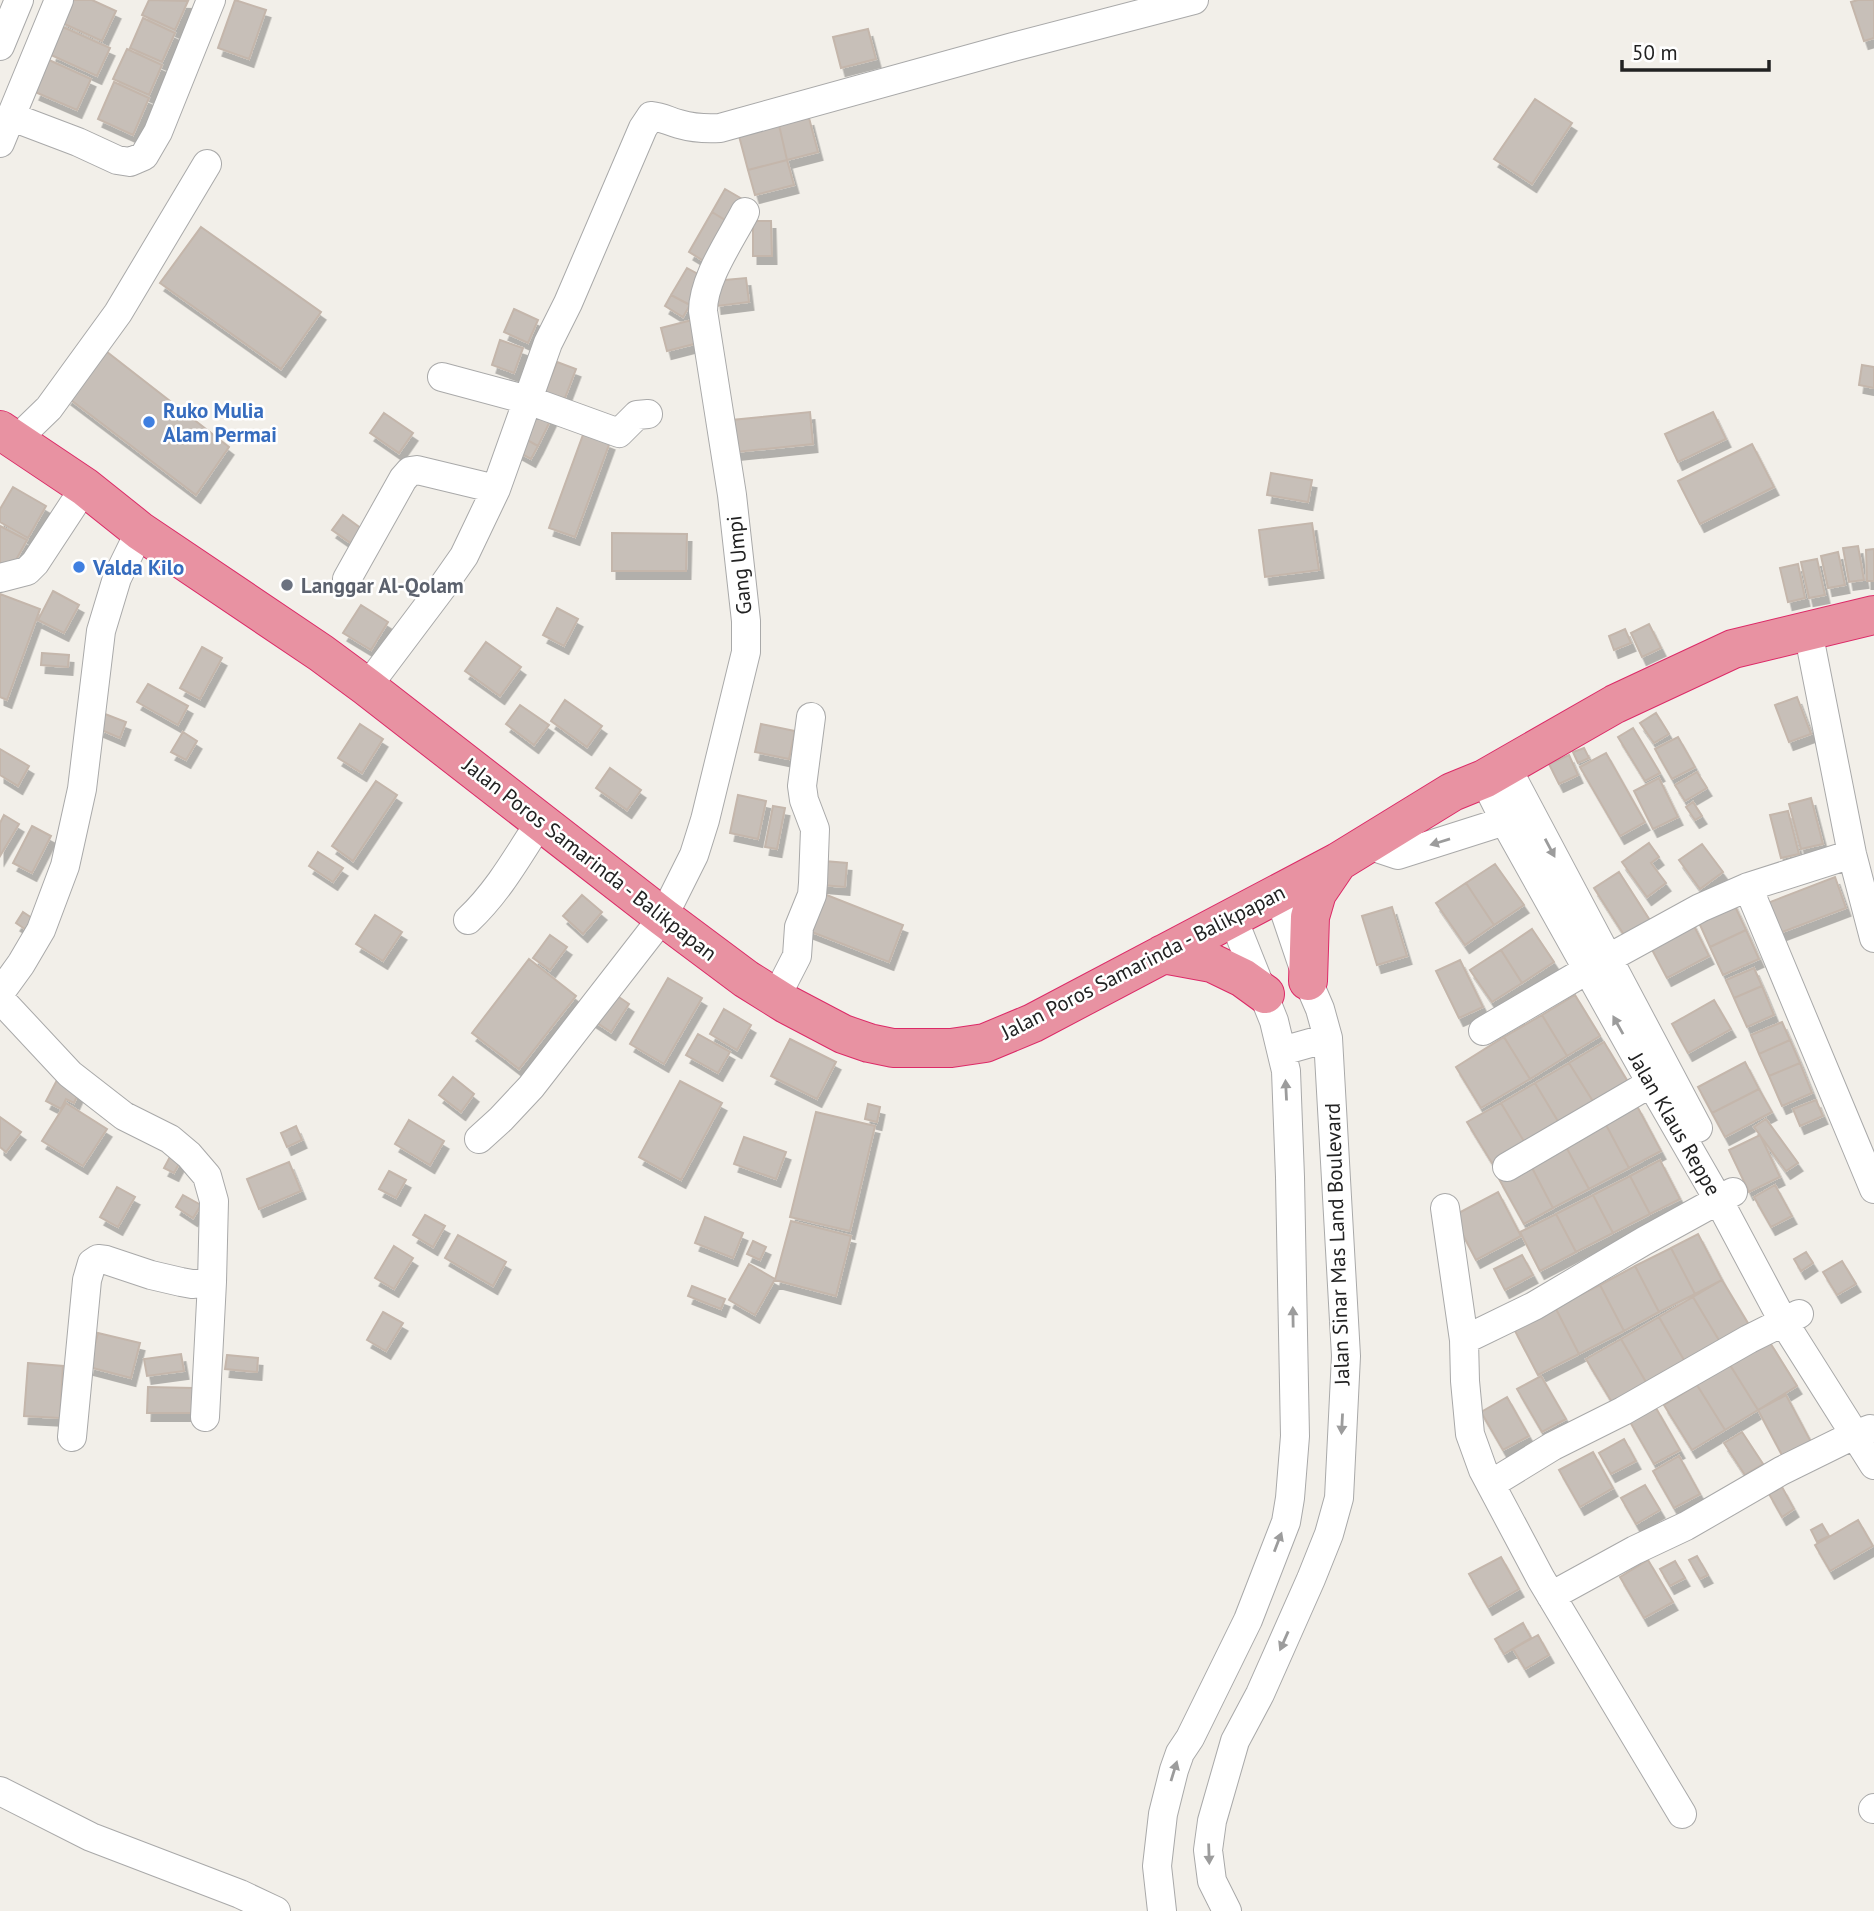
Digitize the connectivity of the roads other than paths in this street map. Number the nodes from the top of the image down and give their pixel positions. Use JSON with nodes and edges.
{"nodes":[{"id":1,"x":19,"y":0,"type":"edge"},
{"id":2,"x":60,"y":0,"type":"edge"},
{"id":3,"x":211,"y":0,"type":"edge"},
{"id":4,"x":1194,"y":0,"type":"edge"},
{"id":5,"x":0,"y":47,"type":"edge"},
{"id":6,"x":12,"y":117,"type":"junction"},
{"id":7,"x":0,"y":143,"type":"edge"},
{"id":8,"x":207,"y":164,"type":"dead end"},
{"id":9,"x":745,"y":212,"type":"dead end"},
{"id":10,"x":442,"y":377,"type":"dead end"},
{"id":11,"x":528,"y":400,"type":"junction"},
{"id":12,"x":648,"y":414,"type":"dead end"},
{"id":13,"x":7,"y":436,"type":"edge"},
{"id":14,"x":85,"y":487,"type":"junction"},
{"id":15,"x":496,"y":489,"type":"junction"},
{"id":16,"x":140,"y":531,"type":"junction"},
{"id":17,"x":0,"y":578,"type":"edge"},
{"id":18,"x":347,"y":579,"type":"dead end"},
{"id":19,"x":1874,"y":615,"type":"edge"},
{"id":20,"x":1808,"y":631,"type":"junction"},
{"id":21,"x":367,"y":687,"type":"junction"},
{"id":22,"x":811,"y":717,"type":"dead end"},
{"id":23,"x":1495,"y":772,"type":"junction"},
{"id":24,"x":540,"y":822,"type":"junction"},
{"id":25,"x":1516,"y":823,"type":"junction"},
{"id":26,"x":1351,"y":853,"type":"junction"},
{"id":27,"x":1852,"y":854,"type":"junction"},
{"id":28,"x":1748,"y":887,"type":"junction"},
{"id":29,"x":1278,"y":892,"type":"junction"},
{"id":30,"x":1232,"y":916,"type":"junction"},
{"id":31,"x":663,"y":917,"type":"junction"},
{"id":32,"x":468,"y":920,"type":"dead end"},
{"id":33,"x":1874,"y":938,"type":"edge"},
{"id":34,"x":1163,"y":954,"type":"junction"},
{"id":35,"x":1598,"y":964,"type":"junction"},
{"id":36,"x":1308,"y":981,"type":"junction"},
{"id":37,"x":0,"y":993,"type":"edge"},
{"id":38,"x":1265,"y":994,"type":"junction"},
{"id":39,"x":776,"y":998,"type":"junction"},
{"id":40,"x":0,"y":999,"type":"edge"},
{"id":41,"x":1483,"y":1031,"type":"dead end"},
{"id":42,"x":1328,"y":1038,"type":"junction"},
{"id":43,"x":1282,"y":1051,"type":"junction"},
{"id":44,"x":1660,"y":1079,"type":"junction"},
{"id":45,"x":479,"y":1139,"type":"dead end"},
{"id":46,"x":1507,"y":1167,"type":"dead end"},
{"id":47,"x":1874,"y":1189,"type":"edge"},
{"id":48,"x":1726,"y":1196,"type":"junction"},
{"id":49,"x":1445,"y":1208,"type":"dead end"},
{"id":50,"x":212,"y":1282,"type":"junction"},
{"id":51,"x":1791,"y":1318,"type":"junction"},
{"id":52,"x":1464,"y":1340,"type":"junction"},
{"id":53,"x":205,"y":1417,"type":"dead end"},
{"id":54,"x":1866,"y":1434,"type":"edge"},
{"id":55,"x":72,"y":1437,"type":"dead end"},
{"id":56,"x":1874,"y":1465,"type":"edge"},
{"id":57,"x":1491,"y":1485,"type":"junction"},
{"id":58,"x":1551,"y":1596,"type":"junction"},
{"id":59,"x":0,"y":1791,"type":"edge"},
{"id":60,"x":1682,"y":1814,"type":"dead end"},
{"id":61,"x":276,"y":1911,"type":"edge"},
{"id":62,"x":1162,"y":1911,"type":"edge"},
{"id":63,"x":1227,"y":1911,"type":"edge"}],
"edges":[{"from":1,"to":5,"type":"street"},
{"from":2,"to":6,"type":"street"},
{"from":3,"to":6,"type":"street"},
{"from":4,"to":11,"type":"street"},
{"from":6,"to":7,"type":"street"},
{"from":8,"to":13,"type":"street"},
{"from":9,"to":31,"type":"street","name":"Gang Umpi"},
{"from":10,"to":11,"type":"street"},
{"from":11,"to":12,"type":"street"},
{"from":11,"to":15,"type":"street"},
{"from":13,"to":14,"type":"highway","name":"Jalan Poros Samarinda - Balikpapan"},
{"from":14,"to":16,"type":"highway","name":"Jalan Poros Samarinda - Balikpapan"},
{"from":14,"to":17,"type":"street"},
{"from":15,"to":18,"type":"street"},
{"from":15,"to":21,"type":"street"},
{"from":16,"to":21,"type":"highway","name":"Jalan Poros Samarinda - Balikpapan"},
{"from":16,"to":37,"type":"street"},
{"from":19,"to":20,"type":"highway","name":"Jalan Poros Samarinda - Balikpapan"},
{"from":20,"to":23,"type":"highway","name":"Jalan Poros Samarinda - Balikpapan"},
{"from":20,"to":27,"type":"street"},
{"from":21,"to":24,"type":"highway","name":"Jalan Poros Samarinda - Balikpapan"},
{"from":22,"to":39,"type":"street"},
{"from":23,"to":25,"type":"street","name":"Jalan Klaus Reppe"},
{"from":23,"to":26,"type":"highway","name":"Jalan Poros Samarinda - Balikpapan"},
{"from":24,"to":31,"type":"highway","name":"Jalan Poros Samarinda - Balikpapan"},
{"from":24,"to":32,"type":"street"},
{"from":25,"to":26,"type":"street","one_way":true},
{"from":25,"to":35,"type":"street","name":"Jalan Klaus Reppe"},
{"from":26,"to":29,"type":"highway","name":"Jalan Poros Samarinda - Balikpapan"},
{"from":26,"to":36,"type":"highway"},
{"from":27,"to":28,"type":"street"},
{"from":27,"to":33,"type":"street"},
{"from":28,"to":35,"type":"street"},
{"from":28,"to":47,"type":"street"},
{"from":29,"to":30,"type":"highway","name":"Jalan Poros Samarinda - Balikpapan"},
{"from":29,"to":36,"type":"street","name":"Jalan Sinar Mas Land Boulevard"},
{"from":30,"to":34,"type":"highway","name":"Jalan Poros Samarinda - Balikpapan"},
{"from":30,"to":38,"type":"street"},
{"from":31,"to":39,"type":"highway","name":"Jalan Poros Samarinda - Balikpapan"},
{"from":31,"to":45,"type":"street","name":"Gang Umpi"},
{"from":34,"to":38,"type":"highway"},
{"from":34,"to":39,"type":"highway","name":"Jalan Poros Samarinda - Balikpapan"},
{"from":35,"to":41,"type":"street"},
{"from":35,"to":44,"type":"street","name":"Jalan Klaus Reppe"},
{"from":36,"to":42,"type":"street","name":"Jalan Sinar Mas Land Boulevard"},
{"from":38,"to":43,"type":"street"},
{"from":40,"to":50,"type":"street"},
{"from":42,"to":43,"type":"street"},
{"from":42,"to":63,"type":"street","name":"Jalan Sinar Mas Land Boulevard","one_way":true},
{"from":62,"to":43,"type":"street","one_way":true},
{"from":44,"to":46,"type":"street"},
{"from":44,"to":48,"type":"street","name":"Jalan Klaus Reppe"},
{"from":48,"to":51,"type":"street","name":"Jalan Klaus Reppe"},
{"from":48,"to":52,"type":"street"},
{"from":49,"to":52,"type":"street"},
{"from":50,"to":53,"type":"street"},
{"from":50,"to":55,"type":"street"},
{"from":51,"to":54,"type":"street","name":"Jalan Klaus Reppe"},
{"from":51,"to":57,"type":"street"},
{"from":52,"to":57,"type":"street"},
{"from":54,"to":56,"type":"street","name":"Jalan Klaus Reppe"},
{"from":54,"to":58,"type":"street"},
{"from":57,"to":58,"type":"street"},
{"from":58,"to":60,"type":"street"},
{"from":59,"to":61,"type":"street"}]}
